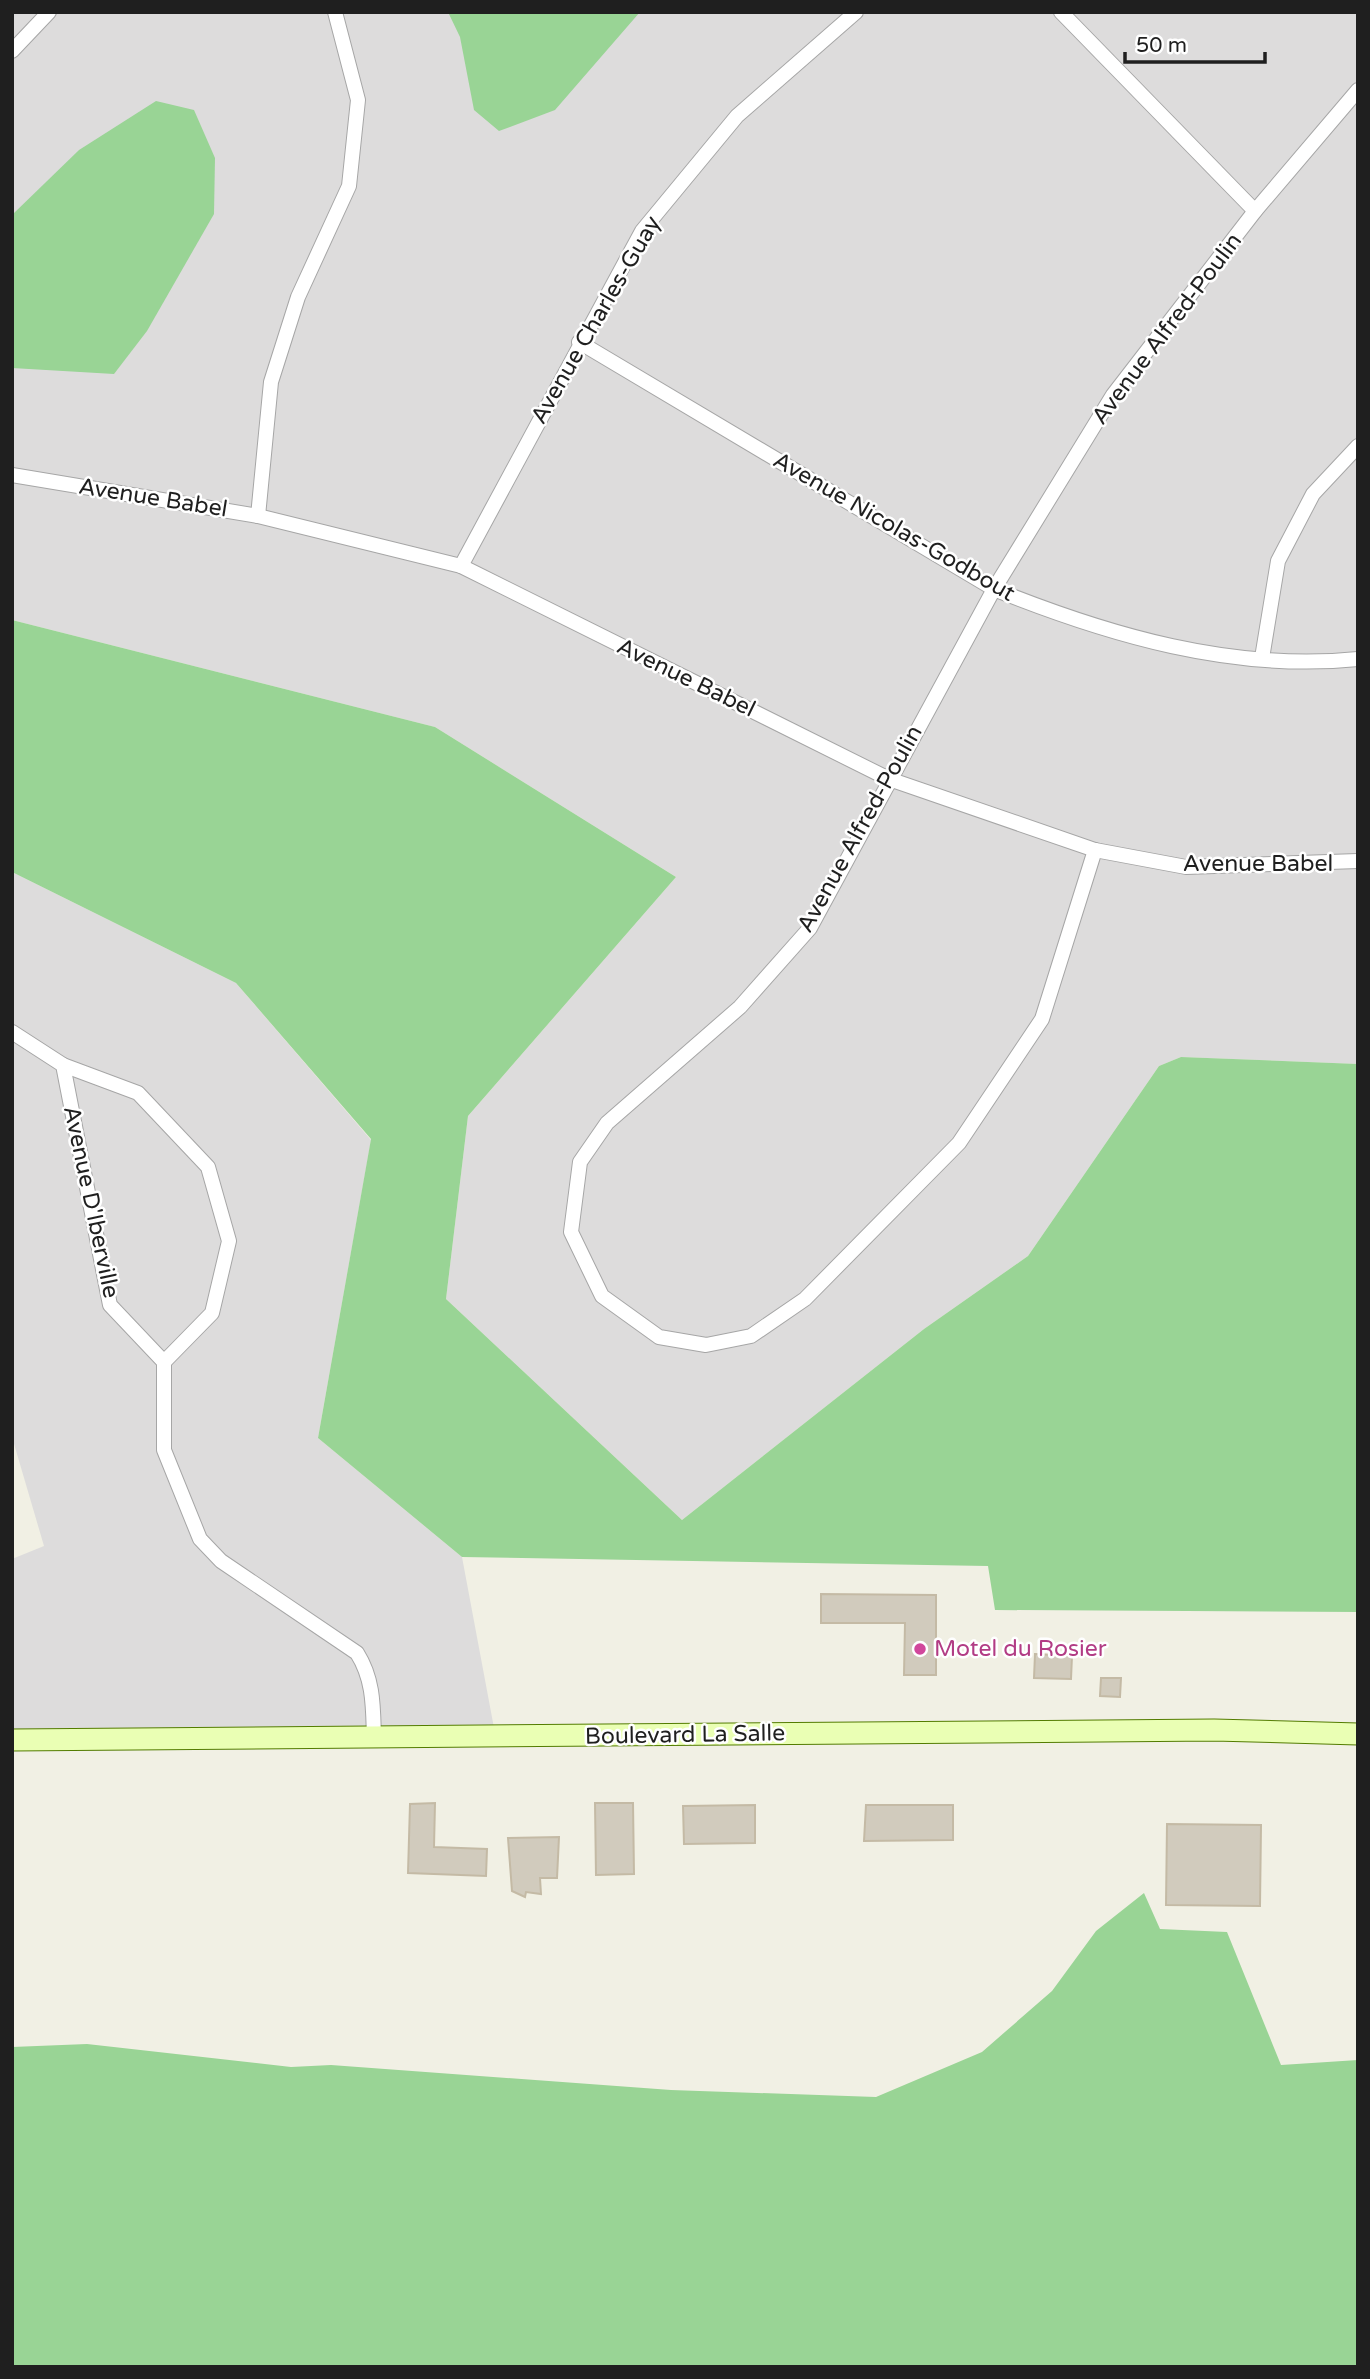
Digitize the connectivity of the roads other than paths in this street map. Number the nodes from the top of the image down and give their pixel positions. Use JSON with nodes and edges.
{"nodes":[{"id":1,"x":49,"y":12,"type":"edge"},
{"id":2,"x":335,"y":12,"type":"edge"},
{"id":3,"x":856,"y":12,"type":"edge"},
{"id":4,"x":1061,"y":12,"type":"edge"},
{"id":5,"x":12,"y":51,"type":"edge"},
{"id":6,"x":1358,"y":90,"type":"edge"},
{"id":7,"x":1255,"y":211,"type":"junction"},
{"id":8,"x":579,"y":342,"type":"junction"},
{"id":9,"x":1358,"y":446,"type":"edge"},
{"id":10,"x":12,"y":475,"type":"edge"},
{"id":11,"x":258,"y":516,"type":"junction"},
{"id":12,"x":461,"y":566,"type":"junction"},
{"id":13,"x":994,"y":589,"type":"junction"},
{"id":14,"x":1262,"y":658,"type":"junction"},
{"id":15,"x":1358,"y":659,"type":"edge"},
{"id":16,"x":889,"y":779,"type":"junction"},
{"id":17,"x":1095,"y":850,"type":"junction"},
{"id":18,"x":1358,"y":861,"type":"edge"},
{"id":19,"x":12,"y":1032,"type":"edge"},
{"id":20,"x":63,"y":1065,"type":"junction"},
{"id":21,"x":164,"y":1362,"type":"junction"},
{"id":22,"x":1358,"y":1734,"type":"edge"},
{"id":23,"x":374,"y":1738,"type":"junction"},
{"id":24,"x":12,"y":1740,"type":"edge"}],
"edges":[{"from":1,"to":5,"type":"street"},
{"from":2,"to":11,"type":"street"},
{"from":3,"to":8,"type":"street","name":"Avenue Charles-Guay"},
{"from":4,"to":7,"type":"street"},
{"from":6,"to":7,"type":"street","name":"Avenue Alfred-Poulin"},
{"from":7,"to":13,"type":"street","name":"Avenue Alfred-Poulin"},
{"from":8,"to":12,"type":"street","name":"Avenue Charles-Guay"},
{"from":8,"to":13,"type":"street","name":"Avenue Nicolas-Godbout"},
{"from":9,"to":14,"type":"street"},
{"from":10,"to":11,"type":"street","name":"Avenue Babel"},
{"from":11,"to":12,"type":"street","name":"Avenue Babel"},
{"from":12,"to":16,"type":"street","name":"Avenue Babel"},
{"from":13,"to":14,"type":"street","name":"Avenue Nicolas-Godbout"},
{"from":13,"to":16,"type":"street","name":"Avenue Alfred-Poulin"},
{"from":14,"to":15,"type":"street","name":"Avenue Nicolas-Godbout"},
{"from":16,"to":17,"type":"street","name":"Avenue Babel"},
{"from":16,"to":17,"type":"street","name":"Avenue Alfred-Poulin"},
{"from":17,"to":18,"type":"street","name":"Avenue Babel"},
{"from":19,"to":20,"type":"street","name":"Avenue D'Iberville"},
{"from":20,"to":21,"type":"street","name":"Avenue D'Iberville"},
{"from":20,"to":21,"type":"street","name":"Avenue D'Iberville"},
{"from":21,"to":23,"type":"street"},
{"from":22,"to":23,"type":"street","name":"Boulevard La Salle"},
{"from":23,"to":24,"type":"street","name":"Boulevard La Salle"}]}
